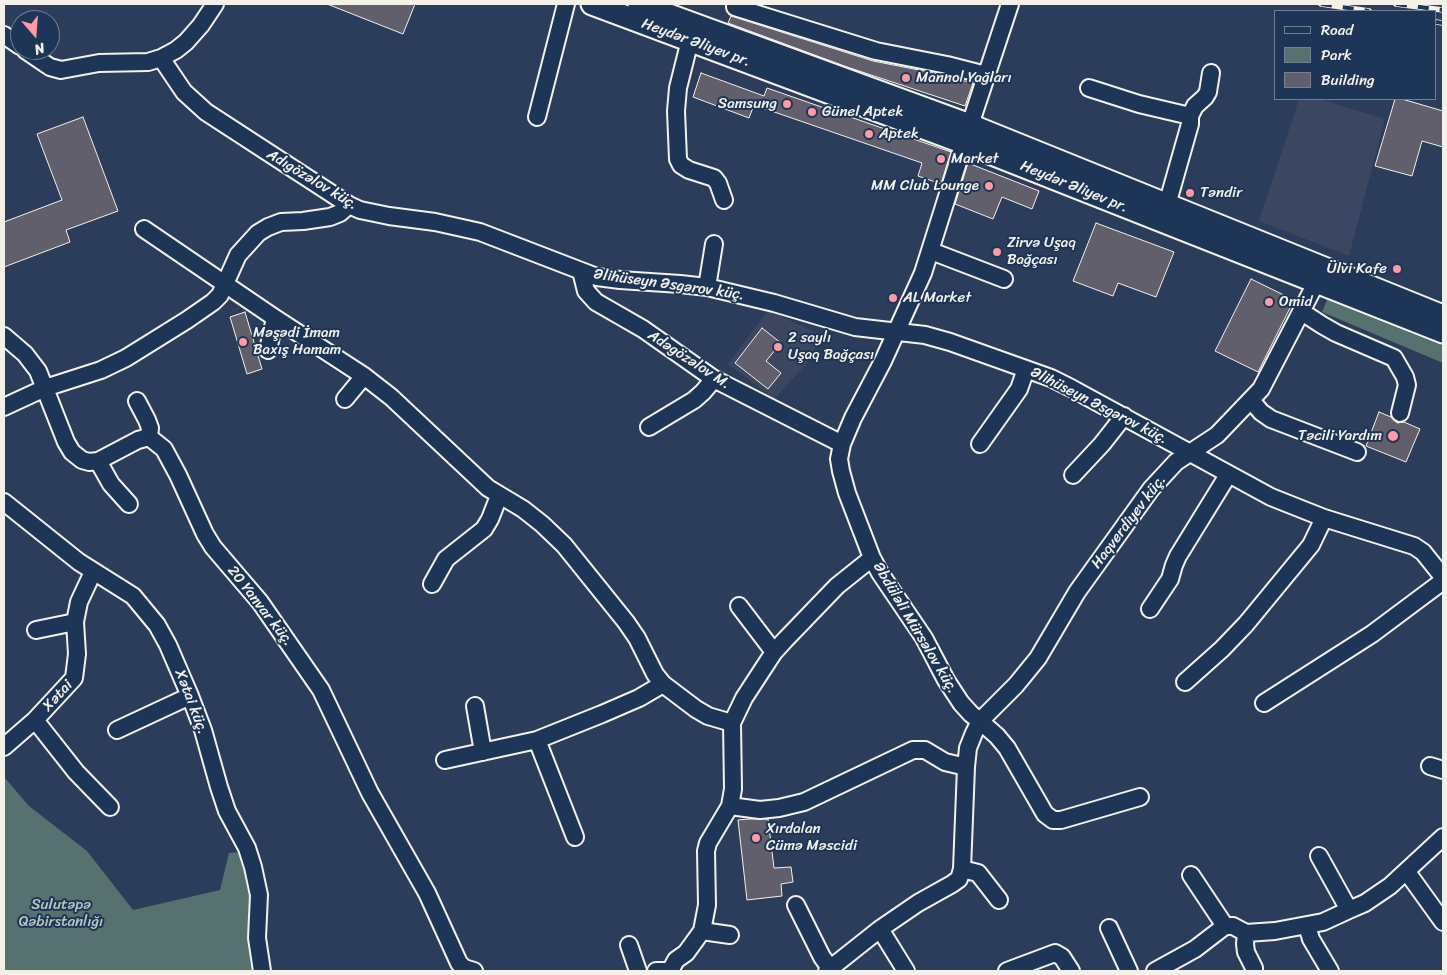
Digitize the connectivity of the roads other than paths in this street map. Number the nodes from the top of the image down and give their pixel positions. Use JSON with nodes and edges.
{"nodes":[{"id":1,"x":215,"y":4,"type":"edge"},
{"id":2,"x":566,"y":4,"type":"edge"},
{"id":3,"x":592,"y":4,"type":"edge"},
{"id":4,"x":638,"y":4,"type":"edge"},
{"id":5,"x":1010,"y":4,"type":"edge"},
{"id":6,"x":734,"y":7,"type":"dead end"},
{"id":7,"x":690,"y":40,"type":"junction"},
{"id":8,"x":161,"y":58,"type":"junction"},
{"id":9,"x":40,"y":60,"type":"edge"},
{"id":10,"x":1211,"y":73,"type":"dead end"},
{"id":11,"x":986,"y":75,"type":"junction"},
{"id":12,"x":1089,"y":88,"type":"dead end"},
{"id":13,"x":1190,"y":116,"type":"junction"},
{"id":14,"x":537,"y":118,"type":"dead end"},
{"id":15,"x":967,"y":134,"type":"junction"},
{"id":16,"x":724,"y":200,"type":"dead end"},
{"id":17,"x":349,"y":205,"type":"junction"},
{"id":18,"x":1167,"y":205,"type":"junction"},
{"id":19,"x":144,"y":229,"type":"dead end"},
{"id":20,"x":714,"y":244,"type":"dead end"},
{"id":21,"x":931,"y":251,"type":"junction"},
{"id":22,"x":581,"y":272,"type":"junction"},
{"id":23,"x":1319,"y":275,"type":"junction"},
{"id":24,"x":1004,"y":279,"type":"dead end"},
{"id":25,"x":225,"y":285,"type":"junction"},
{"id":26,"x":706,"y":287,"type":"junction"},
{"id":27,"x":1302,"y":312,"type":"junction"},
{"id":28,"x":1443,"y":316,"type":"edge"},
{"id":29,"x":275,"y":318,"type":"junction"},
{"id":30,"x":897,"y":332,"type":"junction"},
{"id":31,"x":1443,"y":332,"type":"edge"},
{"id":32,"x":4,"y":336,"type":"edge"},
{"id":33,"x":268,"y":350,"type":"dead end"},
{"id":34,"x":1026,"y":369,"type":"junction"},
{"id":35,"x":364,"y":376,"type":"junction"},
{"id":36,"x":714,"y":379,"type":"junction"},
{"id":37,"x":46,"y":388,"type":"junction"},
{"id":38,"x":345,"y":399,"type":"dead end"},
{"id":39,"x":1251,"y":400,"type":"junction"},
{"id":40,"x":137,"y":401,"type":"dead end"},
{"id":41,"x":4,"y":407,"type":"edge"},
{"id":42,"x":1400,"y":413,"type":"dead end"},
{"id":43,"x":1124,"y":416,"type":"junction"},
{"id":44,"x":649,"y":428,"type":"dead end"},
{"id":45,"x":150,"y":437,"type":"junction"},
{"id":46,"x":842,"y":444,"type":"junction"},
{"id":47,"x":980,"y":444,"type":"dead end"},
{"id":48,"x":1190,"y":452,"type":"junction"},
{"id":49,"x":1357,"y":452,"type":"dead end"},
{"id":50,"x":98,"y":461,"type":"junction"},
{"id":51,"x":1073,"y":475,"type":"dead end"},
{"id":52,"x":1228,"y":475,"type":"junction"},
{"id":53,"x":499,"y":496,"type":"junction"},
{"id":54,"x":4,"y":502,"type":"edge"},
{"id":55,"x":129,"y":504,"type":"dead end"},
{"id":56,"x":1324,"y":518,"type":"junction"},
{"id":57,"x":872,"y":558,"type":"junction"},
{"id":58,"x":93,"y":572,"type":"junction"},
{"id":59,"x":1443,"y":577,"type":"edge"},
{"id":60,"x":1443,"y":581,"type":"edge"},
{"id":61,"x":432,"y":584,"type":"dead end"},
{"id":62,"x":739,"y":606,"type":"dead end"},
{"id":63,"x":1150,"y":609,"type":"dead end"},
{"id":64,"x":75,"y":622,"type":"junction"},
{"id":65,"x":36,"y":630,"type":"dead end"},
{"id":66,"x":774,"y":652,"type":"junction"},
{"id":67,"x":1185,"y":682,"type":"dead end"},
{"id":68,"x":663,"y":684,"type":"junction"},
{"id":69,"x":190,"y":696,"type":"junction"},
{"id":70,"x":1264,"y":704,"type":"dead end"},
{"id":71,"x":475,"y":706,"type":"dead end"},
{"id":72,"x":35,"y":720,"type":"junction"},
{"id":73,"x":980,"y":721,"type":"junction"},
{"id":74,"x":732,"y":723,"type":"junction"},
{"id":75,"x":116,"y":730,"type":"dead end"},
{"id":76,"x":537,"y":740,"type":"junction"},
{"id":77,"x":4,"y":747,"type":"edge"},
{"id":78,"x":483,"y":752,"type":"junction"},
{"id":79,"x":445,"y":760,"type":"dead end"},
{"id":80,"x":966,"y":767,"type":"junction"},
{"id":81,"x":1140,"y":797,"type":"dead end"},
{"id":82,"x":730,"y":806,"type":"junction"},
{"id":83,"x":110,"y":807,"type":"dead end"},
{"id":84,"x":575,"y":837,"type":"dead end"},
{"id":85,"x":1443,"y":837,"type":"edge"},
{"id":86,"x":1319,"y":856,"type":"dead end"},
{"id":87,"x":962,"y":869,"type":"junction"},
{"id":88,"x":1407,"y":872,"type":"junction"},
{"id":89,"x":1191,"y":875,"type":"dead end"},
{"id":90,"x":999,"y":900,"type":"dead end"},
{"id":91,"x":796,"y":905,"type":"dead end"},
{"id":92,"x":1349,"y":910,"type":"junction"},
{"id":93,"x":1443,"y":922,"type":"edge"},
{"id":94,"x":1225,"y":926,"type":"junction"},
{"id":95,"x":1307,"y":926,"type":"junction"},
{"id":96,"x":880,"y":928,"type":"junction"},
{"id":97,"x":1109,"y":928,"type":"dead end"},
{"id":98,"x":702,"y":931,"type":"junction"},
{"id":99,"x":1246,"y":932,"type":"junction"},
{"id":100,"x":730,"y":935,"type":"dead end"},
{"id":101,"x":629,"y":945,"type":"dead end"},
{"id":102,"x":828,"y":970,"type":"edge"},
{"id":103,"x":262,"y":971,"type":"edge"},
{"id":104,"x":474,"y":971,"type":"edge"},
{"id":105,"x":638,"y":971,"type":"edge"},
{"id":106,"x":656,"y":971,"type":"edge"},
{"id":107,"x":670,"y":971,"type":"edge"},
{"id":108,"x":906,"y":971,"type":"edge"},
{"id":109,"x":1007,"y":971,"type":"edge"},
{"id":110,"x":1071,"y":971,"type":"edge"},
{"id":111,"x":1129,"y":971,"type":"edge"},
{"id":112,"x":1155,"y":971,"type":"edge"},
{"id":113,"x":1254,"y":971,"type":"edge"},
{"id":114,"x":1330,"y":971,"type":"edge"}],
"edges":[{"from":1,"to":8,"type":"street"},
{"from":2,"to":14,"type":"street"},
{"from":3,"to":7,"type":"main road","name":"Heydər Əliyev pr."},
{"from":4,"to":15,"type":"main road","name":"Heydər Əliyev pr."},
{"from":5,"to":11,"type":"street","name":"Əbdüləli Mürsəlov küç."},
{"from":6,"to":11,"type":"street"},
{"from":7,"to":15,"type":"main road","name":"Heydər Əliyev pr."},
{"from":7,"to":16,"type":"street"},
{"from":8,"to":9,"type":"street"},
{"from":8,"to":17,"type":"street","name":"Adıgözəlov küç."},
{"from":10,"to":13,"type":"street"},
{"from":11,"to":15,"type":"street","name":"Əbdüləli Mürsəlov küç."},
{"from":12,"to":13,"type":"street"},
{"from":13,"to":18,"type":"street"},
{"from":15,"to":18,"type":"main road","name":"Heydər Əliyev pr."},
{"from":15,"to":21,"type":"street","name":"Əbdüləli Mürsəlov küç."},
{"from":15,"to":23,"type":"main road","name":"Heydər Əliyev pr."},
{"from":17,"to":22,"type":"street","name":"Adıgözəlov küç."},
{"from":17,"to":25,"type":"street"},
{"from":18,"to":23,"type":"main road","name":"Heydər Əliyev pr."},
{"from":19,"to":25,"type":"street"},
{"from":20,"to":26,"type":"street"},
{"from":21,"to":24,"type":"street"},
{"from":21,"to":30,"type":"street","name":"Əbdüləli Mürsəlov küç."},
{"from":22,"to":26,"type":"street","name":"Əlihüseyn Əsgərov küç."},
{"from":22,"to":36,"type":"street","name":"Adəgözəlov M."},
{"from":23,"to":27,"type":"street","name":"Haqverdiyev küç."},
{"from":23,"to":28,"type":"main road","name":"Heydər Əliyev pr."},
{"from":23,"to":31,"type":"main road","name":"Heydər Əliyev pr."},
{"from":25,"to":29,"type":"street"},
{"from":25,"to":37,"type":"street"},
{"from":26,"to":30,"type":"street","name":"Əlihüseyn Əsgərov küç."},
{"from":27,"to":39,"type":"street","name":"Haqverdiyev küç."},
{"from":27,"to":42,"type":"street"},
{"from":29,"to":33,"type":"street"},
{"from":29,"to":35,"type":"street"},
{"from":30,"to":34,"type":"street","name":"Əlihüseyn Əsgərov küç."},
{"from":30,"to":46,"type":"street","name":"Əbdüləli Mürsəlov küç."},
{"from":32,"to":37,"type":"street"},
{"from":34,"to":43,"type":"street","name":"Əlihüseyn Əsgərov küç."},
{"from":34,"to":47,"type":"street"},
{"from":35,"to":38,"type":"street"},
{"from":35,"to":53,"type":"street"},
{"from":36,"to":44,"type":"street"},
{"from":36,"to":46,"type":"street","name":"Adəgözəlov M."},
{"from":37,"to":41,"type":"street"},
{"from":37,"to":50,"type":"street"},
{"from":39,"to":48,"type":"street","name":"Haqverdiyev küç."},
{"from":39,"to":49,"type":"street"},
{"from":40,"to":45,"type":"street"},
{"from":43,"to":48,"type":"street","name":"Əlihüseyn Əsgərov küç."},
{"from":43,"to":51,"type":"street"},
{"from":45,"to":50,"type":"street"},
{"from":45,"to":104,"type":"street","name":"20 Yanvar küç."},
{"from":46,"to":57,"type":"street","name":"Əbdüləli Mürsəlov küç."},
{"from":48,"to":52,"type":"street","name":"Əlihüseyn Əsgərov küç."},
{"from":48,"to":73,"type":"street","name":"Haqverdiyev küç."},
{"from":50,"to":55,"type":"street"},
{"from":52,"to":56,"type":"street","name":"Əlihüseyn Əsgərov küç."},
{"from":52,"to":63,"type":"street"},
{"from":53,"to":61,"type":"street"},
{"from":53,"to":68,"type":"street"},
{"from":54,"to":58,"type":"street","name":"Xətai küç."},
{"from":56,"to":59,"type":"street","name":"Əlihüseyn Əsgərov küç."},
{"from":56,"to":67,"type":"street"},
{"from":57,"to":66,"type":"street"},
{"from":57,"to":73,"type":"street","name":"Əbdüləli Mürsəlov küç."},
{"from":58,"to":64,"type":"street","name":"Xətai"},
{"from":58,"to":69,"type":"street","name":"Xətai küç."},
{"from":60,"to":70,"type":"street"},
{"from":62,"to":66,"type":"street"},
{"from":64,"to":65,"type":"street"},
{"from":64,"to":72,"type":"street","name":"Xətai"},
{"from":66,"to":74,"type":"street"},
{"from":68,"to":74,"type":"street"},
{"from":68,"to":76,"type":"street"},
{"from":69,"to":75,"type":"street"},
{"from":69,"to":103,"type":"street","name":"Xətai küç."},
{"from":71,"to":78,"type":"street"},
{"from":72,"to":77,"type":"street","name":"Xətai"},
{"from":72,"to":83,"type":"street"},
{"from":73,"to":80,"type":"street"},
{"from":73,"to":81,"type":"street","name":"Əbdüləli Mürsəlov küç."},
{"from":74,"to":82,"type":"street"},
{"from":76,"to":78,"type":"street"},
{"from":76,"to":84,"type":"street"},
{"from":78,"to":79,"type":"street"},
{"from":80,"to":82,"type":"street"},
{"from":80,"to":87,"type":"street"},
{"from":82,"to":98,"type":"street"},
{"from":85,"to":88,"type":"street"},
{"from":86,"to":92,"type":"street"},
{"from":87,"to":90,"type":"street"},
{"from":87,"to":96,"type":"street"},
{"from":88,"to":92,"type":"street"},
{"from":88,"to":93,"type":"street"},
{"from":89,"to":94,"type":"street"},
{"from":91,"to":102,"type":"street"},
{"from":92,"to":95,"type":"street"},
{"from":94,"to":99,"type":"street"},
{"from":94,"to":112,"type":"street"},
{"from":95,"to":99,"type":"street"},
{"from":95,"to":114,"type":"street"},
{"from":96,"to":102,"type":"street"},
{"from":96,"to":108,"type":"street"},
{"from":97,"to":111,"type":"street"},
{"from":98,"to":100,"type":"street"},
{"from":98,"to":107,"type":"street"},
{"from":99,"to":113,"type":"street"},
{"from":101,"to":105,"type":"street"},
{"from":106,"to":107,"type":"street"},
{"from":109,"to":110,"type":"street"}]}
